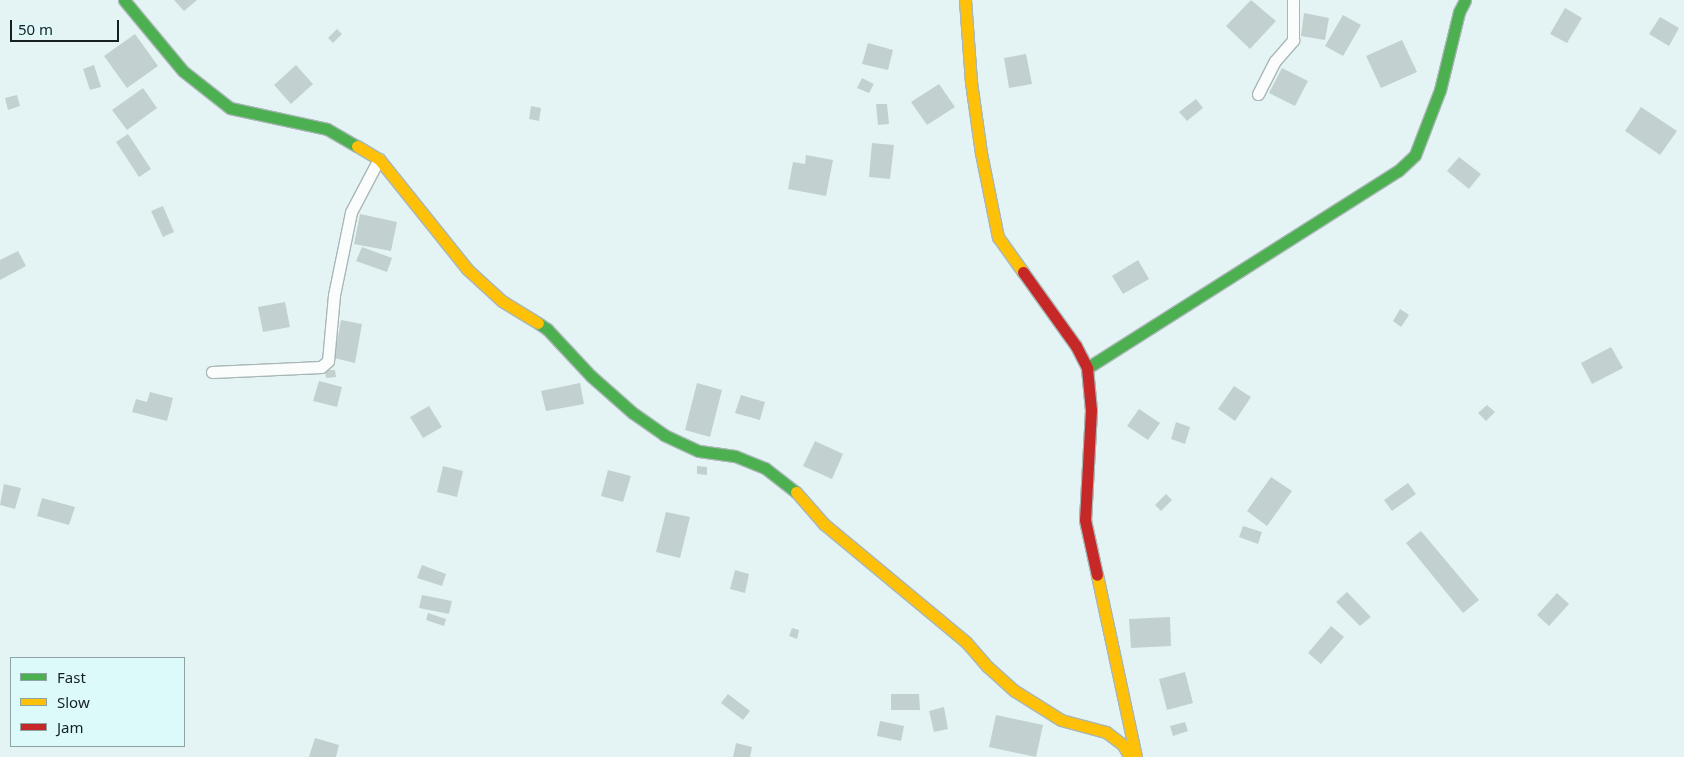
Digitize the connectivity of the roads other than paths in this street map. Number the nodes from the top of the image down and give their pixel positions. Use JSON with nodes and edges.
{"nodes":[{"id":1,"x":124,"y":0,"type":"edge"},
{"id":2,"x":964,"y":0,"type":"edge"},
{"id":3,"x":1293,"y":0,"type":"edge"},
{"id":4,"x":1466,"y":0,"type":"edge"},
{"id":5,"x":1258,"y":94,"type":"dead end"},
{"id":6,"x":379,"y":159,"type":"junction"},
{"id":7,"x":1087,"y":368,"type":"junction"},
{"id":8,"x":212,"y":372,"type":"dead end"},
{"id":9,"x":1130,"y":757,"type":"edge"},
{"id":10,"x":1136,"y":757,"type":"edge"}],
"edges":[{"from":1,"to":6,"type":"street"},
{"from":2,"to":7,"type":"street"},
{"from":3,"to":5,"type":"street"},
{"from":4,"to":7,"type":"street"},
{"from":6,"to":8,"type":"street"},
{"from":6,"to":9,"type":"street"},
{"from":7,"to":10,"type":"street"}]}
